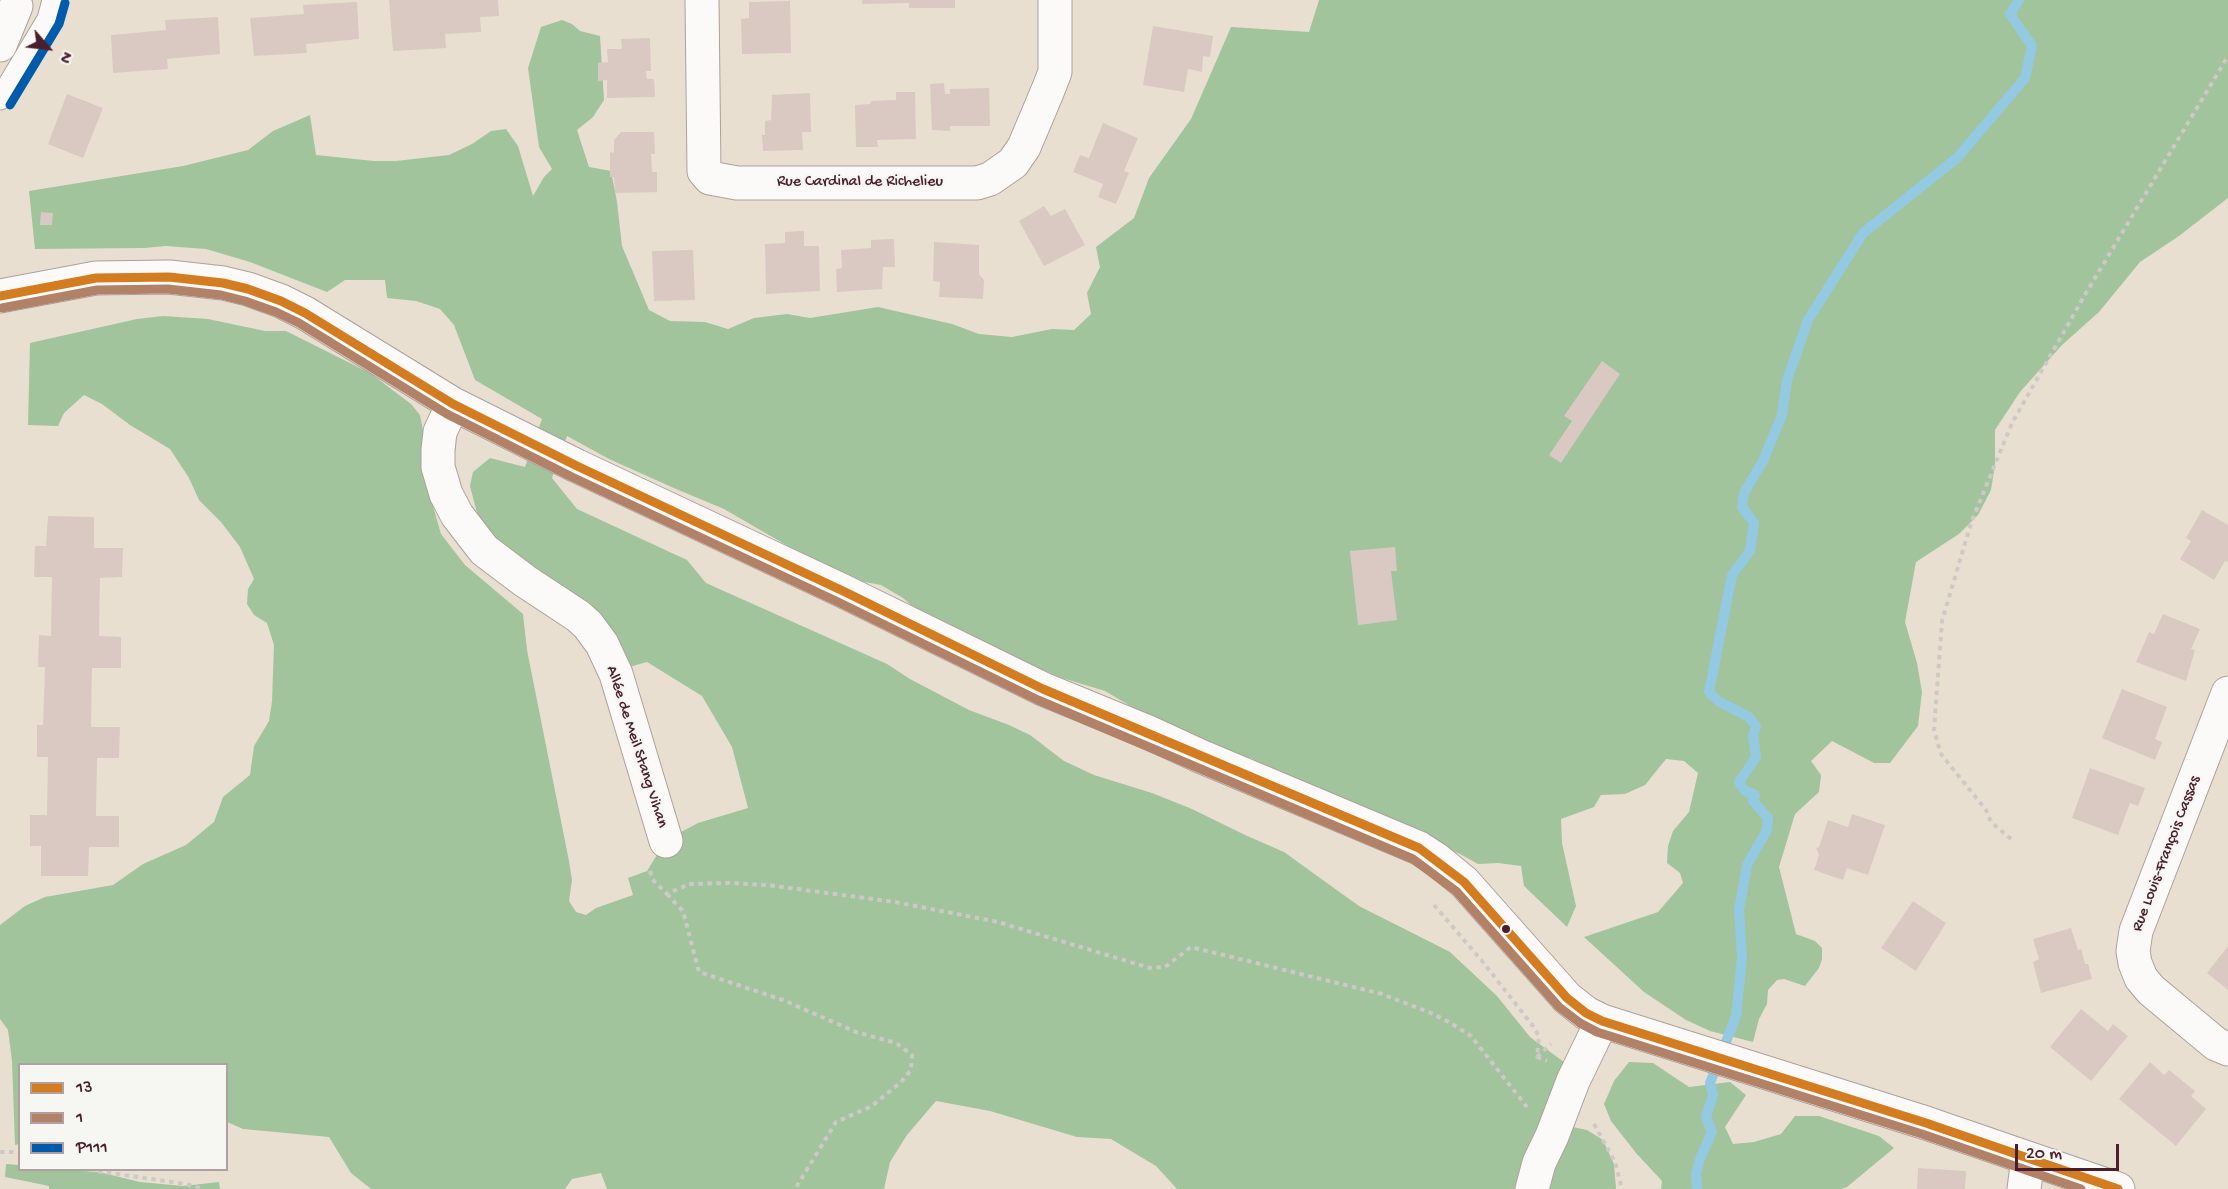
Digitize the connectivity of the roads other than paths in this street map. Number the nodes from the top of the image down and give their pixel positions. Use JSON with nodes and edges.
{"nodes":[{"id":1,"x":53,"y":0,"type":"edge"},
{"id":2,"x":702,"y":0,"type":"edge"},
{"id":3,"x":1054,"y":0,"type":"edge"},
{"id":4,"x":17,"y":4,"type":"edge"},
{"id":5,"x":0,"y":45,"type":"edge"},
{"id":6,"x":0,"y":99,"type":"edge"},
{"id":7,"x":0,"y":296,"type":"edge"},
{"id":8,"x":453,"y":404,"type":"junction"},
{"id":9,"x":2228,"y":693,"type":"edge"},
{"id":10,"x":666,"y":841,"type":"road end"},
{"id":11,"x":1602,"y":1021,"type":"junction"},
{"id":12,"x":2228,"y":1048,"type":"edge"},
{"id":13,"x":2026,"y":1173,"type":"edge"},
{"id":14,"x":1532,"y":1189,"type":"edge"},
{"id":15,"x":2118,"y":1189,"type":"edge"}],
"edges":[{"from":1,"to":6,"type":"lane"},
{"from":2,"to":3,"type":"street","name":"Rue Cardinal de Richelieu"},
{"from":4,"to":5,"type":"street"},
{"from":7,"to":8,"type":"street"},
{"from":8,"to":10,"type":"street","name":"Allée de Meil Stang Vihan"},
{"from":8,"to":11,"type":"street"},
{"from":9,"to":12,"type":"street","name":"Rue Louis-François Cassas"},
{"from":11,"to":13,"type":"street"},
{"from":11,"to":14,"type":"street"},
{"from":13,"to":15,"type":"street"}]}
